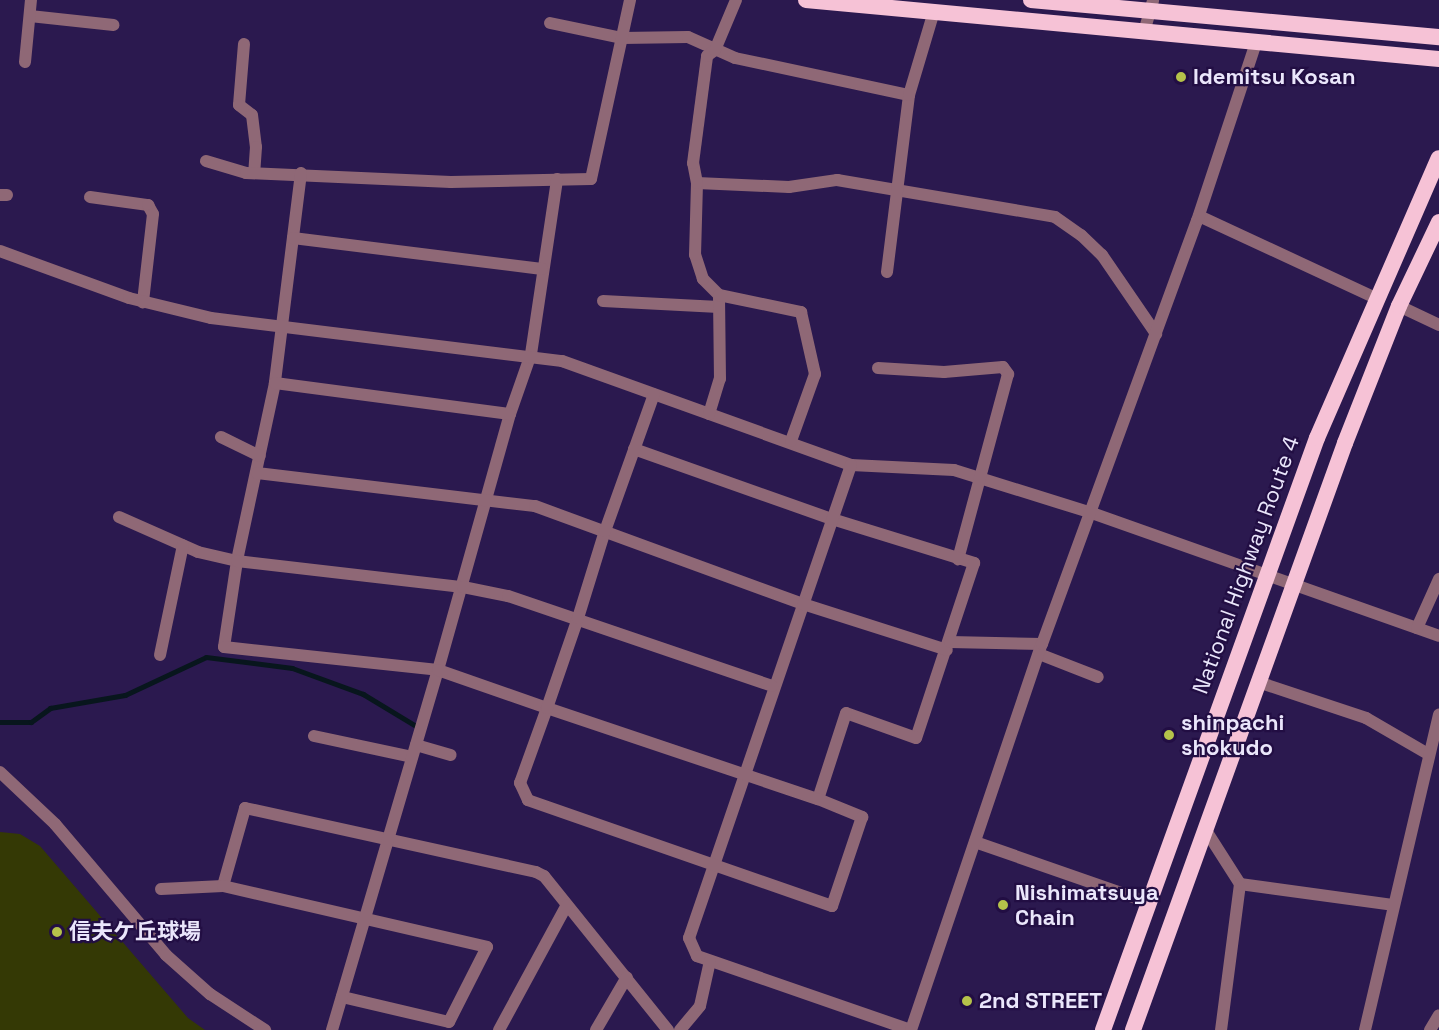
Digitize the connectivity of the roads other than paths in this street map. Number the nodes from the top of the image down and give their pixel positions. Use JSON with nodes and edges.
{"nodes":[{"id":1,"x":31,"y":0,"type":"edge"},
{"id":2,"x":630,"y":0,"type":"edge"},
{"id":3,"x":736,"y":0,"type":"edge"},
{"id":4,"x":806,"y":0,"type":"edge"},
{"id":5,"x":1031,"y":0,"type":"edge"},
{"id":6,"x":844,"y":2,"type":"edge"},
{"id":7,"x":1150,"y":6,"type":"edge"},
{"id":8,"x":934,"y":11,"type":"junction"},
{"id":9,"x":30,"y":16,"type":"junction"},
{"id":10,"x":550,"y":23,"type":"dead end"},
{"id":11,"x":114,"y":25,"type":"dead end"},
{"id":12,"x":1144,"y":32,"type":"junction"},
{"id":13,"x":1439,"y":37,"type":"edge"},
{"id":14,"x":622,"y":38,"type":"junction"},
{"id":15,"x":1256,"y":43,"type":"junction"},
{"id":16,"x":244,"y":44,"type":"dead end"},
{"id":17,"x":715,"y":50,"type":"junction"},
{"id":18,"x":1439,"y":59,"type":"edge"},
{"id":19,"x":25,"y":62,"type":"dead end"},
{"id":20,"x":909,"y":95,"type":"junction"},
{"id":21,"x":1439,"y":158,"type":"edge"},
{"id":22,"x":206,"y":160,"type":"dead end"},
{"id":23,"x":254,"y":173,"type":"junction"},
{"id":24,"x":301,"y":173,"type":"junction"},
{"id":25,"x":557,"y":179,"type":"junction"},
{"id":26,"x":697,"y":183,"type":"junction"},
{"id":27,"x":896,"y":192,"type":"junction"},
{"id":28,"x":90,"y":197,"type":"dead end"},
{"id":29,"x":1199,"y":216,"type":"junction"},
{"id":30,"x":1439,"y":222,"type":"edge"},
{"id":31,"x":293,"y":238,"type":"junction"},
{"id":32,"x":0,"y":252,"type":"edge"},
{"id":33,"x":542,"y":269,"type":"junction"},
{"id":34,"x":886,"y":272,"type":"dead end"},
{"id":35,"x":1376,"y":298,"type":"junction"},
{"id":36,"x":603,"y":301,"type":"dead end"},
{"id":37,"x":719,"y":301,"type":"junction"},
{"id":38,"x":142,"y":302,"type":"junction"},
{"id":39,"x":1399,"y":306,"type":"junction"},
{"id":40,"x":1439,"y":325,"type":"edge"},
{"id":41,"x":280,"y":327,"type":"junction"},
{"id":42,"x":1156,"y":334,"type":"junction"},
{"id":43,"x":531,"y":354,"type":"junction"},
{"id":44,"x":878,"y":368,"type":"dead end"},
{"id":45,"x":275,"y":383,"type":"junction"},
{"id":46,"x":654,"y":394,"type":"junction"},
{"id":47,"x":510,"y":414,"type":"junction"},
{"id":48,"x":709,"y":414,"type":"junction"},
{"id":49,"x":221,"y":437,"type":"dead end"},
{"id":50,"x":791,"y":441,"type":"junction"},
{"id":51,"x":634,"y":449,"type":"junction"},
{"id":52,"x":260,"y":456,"type":"junction"},
{"id":53,"x":851,"y":465,"type":"junction"},
{"id":54,"x":257,"y":473,"type":"junction"},
{"id":55,"x":982,"y":479,"type":"junction"},
{"id":56,"x":485,"y":501,"type":"junction"},
{"id":57,"x":1092,"y":513,"type":"junction"},
{"id":58,"x":119,"y":517,"type":"dead end"},
{"id":59,"x":832,"y":519,"type":"junction"},
{"id":60,"x":605,"y":531,"type":"junction"},
{"id":61,"x":183,"y":545,"type":"junction"},
{"id":62,"x":958,"y":559,"type":"junction"},
{"id":63,"x":237,"y":561,"type":"junction"},
{"id":64,"x":1266,"y":574,"type":"junction"},
{"id":65,"x":1439,"y":579,"type":"edge"},
{"id":66,"x":1294,"y":584,"type":"junction"},
{"id":67,"x":463,"y":587,"type":"junction"},
{"id":68,"x":803,"y":604,"type":"junction"},
{"id":69,"x":578,"y":618,"type":"junction"},
{"id":70,"x":1417,"y":628,"type":"junction"},
{"id":71,"x":1439,"y":636,"type":"edge"},
{"id":72,"x":948,"y":646,"type":"junction"},
{"id":73,"x":1041,"y":649,"type":"junction"},
{"id":74,"x":160,"y":655,"type":"dead end"},
{"id":75,"x":438,"y":670,"type":"junction"},
{"id":76,"x":1098,"y":677,"type":"dead end"},
{"id":77,"x":1258,"y":682,"type":"junction"},
{"id":78,"x":772,"y":686,"type":"junction"},
{"id":79,"x":547,"y":708,"type":"junction"},
{"id":80,"x":1439,"y":715,"type":"edge"},
{"id":81,"x":314,"y":736,"type":"dead end"},
{"id":82,"x":414,"y":751,"type":"junction"},
{"id":83,"x":1428,"y":754,"type":"junction"},
{"id":84,"x":451,"y":755,"type":"dead end"},
{"id":85,"x":0,"y":772,"type":"edge"},
{"id":86,"x":743,"y":774,"type":"junction"},
{"id":87,"x":818,"y":799,"type":"junction"},
{"id":88,"x":1205,"y":829,"type":"junction"},
{"id":89,"x":388,"y":839,"type":"junction"},
{"id":90,"x":975,"y":843,"type":"junction"},
{"id":91,"x":713,"y":866,"type":"junction"},
{"id":92,"x":1240,"y":884,"type":"junction"},
{"id":93,"x":223,"y":886,"type":"junction"},
{"id":94,"x":161,"y":889,"type":"dead end"},
{"id":95,"x":1148,"y":902,"type":"junction"},
{"id":96,"x":567,"y":905,"type":"junction"},
{"id":97,"x":1393,"y":905,"type":"junction"},
{"id":98,"x":365,"y":918,"type":"junction"},
{"id":99,"x":710,"y":961,"type":"junction"},
{"id":100,"x":627,"y":977,"type":"junction"},
{"id":101,"x":342,"y":997,"type":"junction"},
{"id":102,"x":1439,"y":1015,"type":"edge"},
{"id":103,"x":265,"y":1030,"type":"edge"},
{"id":104,"x":332,"y":1030,"type":"edge"},
{"id":105,"x":499,"y":1030,"type":"edge"},
{"id":106,"x":596,"y":1030,"type":"edge"},
{"id":107,"x":669,"y":1030,"type":"edge"},
{"id":108,"x":680,"y":1030,"type":"edge"},
{"id":109,"x":911,"y":1030,"type":"edge"},
{"id":110,"x":1103,"y":1030,"type":"edge"},
{"id":111,"x":1133,"y":1030,"type":"edge"},
{"id":112,"x":1221,"y":1030,"type":"edge"},
{"id":113,"x":1365,"y":1030,"type":"edge"},
{"id":114,"x":1430,"y":1030,"type":"edge"}],
"edges":[{"from":1,"to":9,"type":"street"},
{"from":2,"to":14,"type":"street"},
{"from":3,"to":17,"type":"street"},
{"from":4,"to":6,"type":"highway"},
{"from":5,"to":7,"type":"highway"},
{"from":6,"to":8,"type":"highway"},
{"from":7,"to":12,"type":"street"},
{"from":7,"to":13,"type":"highway"},
{"from":8,"to":12,"type":"highway"},
{"from":8,"to":20,"type":"street"},
{"from":9,"to":11,"type":"street"},
{"from":9,"to":19,"type":"street"},
{"from":10,"to":14,"type":"street"},
{"from":12,"to":15,"type":"highway"},
{"from":14,"to":17,"type":"street"},
{"from":14,"to":25,"type":"street"},
{"from":15,"to":18,"type":"highway"},
{"from":15,"to":29,"type":"street"},
{"from":16,"to":23,"type":"street"},
{"from":17,"to":20,"type":"street"},
{"from":17,"to":26,"type":"street"},
{"from":20,"to":27,"type":"street"},
{"from":21,"to":35,"type":"highway","name":"National Highway Route 4"},
{"from":22,"to":23,"type":"street"},
{"from":23,"to":24,"type":"street"},
{"from":24,"to":25,"type":"street"},
{"from":24,"to":31,"type":"street"},
{"from":25,"to":33,"type":"street"},
{"from":26,"to":27,"type":"street"},
{"from":26,"to":37,"type":"street"},
{"from":27,"to":34,"type":"street"},
{"from":27,"to":42,"type":"street"},
{"from":28,"to":38,"type":"street"},
{"from":29,"to":35,"type":"street"},
{"from":29,"to":42,"type":"street"},
{"from":30,"to":39,"type":"highway"},
{"from":31,"to":33,"type":"street"},
{"from":31,"to":41,"type":"street"},
{"from":32,"to":38,"type":"street"},
{"from":33,"to":43,"type":"street"},
{"from":35,"to":64,"type":"highway","name":"National Highway Route 4"},
{"from":36,"to":37,"type":"street"},
{"from":37,"to":48,"type":"street"},
{"from":37,"to":50,"type":"street"},
{"from":38,"to":41,"type":"street"},
{"from":39,"to":40,"type":"street"},
{"from":39,"to":66,"type":"highway"},
{"from":41,"to":43,"type":"street"},
{"from":41,"to":45,"type":"street"},
{"from":42,"to":57,"type":"street"},
{"from":43,"to":46,"type":"street"},
{"from":43,"to":47,"type":"street"},
{"from":44,"to":55,"type":"street"},
{"from":45,"to":47,"type":"street"},
{"from":45,"to":52,"type":"street"},
{"from":46,"to":48,"type":"street"},
{"from":46,"to":51,"type":"street"},
{"from":47,"to":56,"type":"street"},
{"from":48,"to":50,"type":"street"},
{"from":49,"to":52,"type":"street"},
{"from":50,"to":53,"type":"street"},
{"from":51,"to":59,"type":"street"},
{"from":51,"to":60,"type":"street"},
{"from":52,"to":54,"type":"street"},
{"from":53,"to":55,"type":"street"},
{"from":53,"to":59,"type":"street"},
{"from":54,"to":56,"type":"street"},
{"from":54,"to":63,"type":"street"},
{"from":55,"to":57,"type":"street"},
{"from":55,"to":62,"type":"street"},
{"from":56,"to":60,"type":"street"},
{"from":56,"to":67,"type":"street"},
{"from":57,"to":64,"type":"street"},
{"from":57,"to":73,"type":"street"},
{"from":58,"to":61,"type":"street"},
{"from":59,"to":62,"type":"street"},
{"from":59,"to":68,"type":"street"},
{"from":60,"to":68,"type":"street"},
{"from":60,"to":69,"type":"street"},
{"from":61,"to":63,"type":"street"},
{"from":61,"to":74,"type":"street"},
{"from":62,"to":72,"type":"street"},
{"from":63,"to":67,"type":"street"},
{"from":63,"to":75,"type":"street"},
{"from":64,"to":66,"type":"street"},
{"from":64,"to":95,"type":"highway","name":"National Highway Route 4"},
{"from":65,"to":70,"type":"street"},
{"from":66,"to":70,"type":"street"},
{"from":66,"to":77,"type":"highway"},
{"from":67,"to":69,"type":"street"},
{"from":67,"to":75,"type":"street"},
{"from":68,"to":72,"type":"street"},
{"from":68,"to":78,"type":"street"},
{"from":69,"to":78,"type":"street"},
{"from":69,"to":79,"type":"street"},
{"from":70,"to":71,"type":"street"},
{"from":72,"to":73,"type":"street"},
{"from":72,"to":87,"type":"street"},
{"from":73,"to":76,"type":"street"},
{"from":73,"to":90,"type":"street"},
{"from":75,"to":79,"type":"street"},
{"from":75,"to":82,"type":"street"},
{"from":77,"to":83,"type":"street"},
{"from":77,"to":88,"type":"highway"},
{"from":78,"to":86,"type":"street"},
{"from":79,"to":86,"type":"street"},
{"from":79,"to":91,"type":"street"},
{"from":80,"to":83,"type":"street"},
{"from":81,"to":82,"type":"street"},
{"from":82,"to":84,"type":"street"},
{"from":82,"to":89,"type":"street"},
{"from":83,"to":97,"type":"street"},
{"from":85,"to":103,"type":"street"},
{"from":86,"to":87,"type":"street"},
{"from":86,"to":91,"type":"street"},
{"from":87,"to":91,"type":"street"},
{"from":88,"to":92,"type":"street"},
{"from":88,"to":111,"type":"highway"},
{"from":89,"to":93,"type":"street"},
{"from":89,"to":96,"type":"street"},
{"from":89,"to":98,"type":"street"},
{"from":90,"to":95,"type":"street"},
{"from":90,"to":109,"type":"street"},
{"from":91,"to":99,"type":"street"},
{"from":92,"to":97,"type":"street"},
{"from":92,"to":112,"type":"street"},
{"from":93,"to":94,"type":"street"},
{"from":93,"to":98,"type":"street"},
{"from":95,"to":110,"type":"highway","name":"National Highway Route 4"},
{"from":96,"to":100,"type":"street"},
{"from":96,"to":105,"type":"street"},
{"from":97,"to":113,"type":"street"},
{"from":98,"to":101,"type":"street"},
{"from":98,"to":101,"type":"street"},
{"from":99,"to":108,"type":"street"},
{"from":99,"to":109,"type":"street"},
{"from":100,"to":106,"type":"street"},
{"from":100,"to":107,"type":"street"},
{"from":101,"to":104,"type":"street"},
{"from":102,"to":114,"type":"street"}]}
